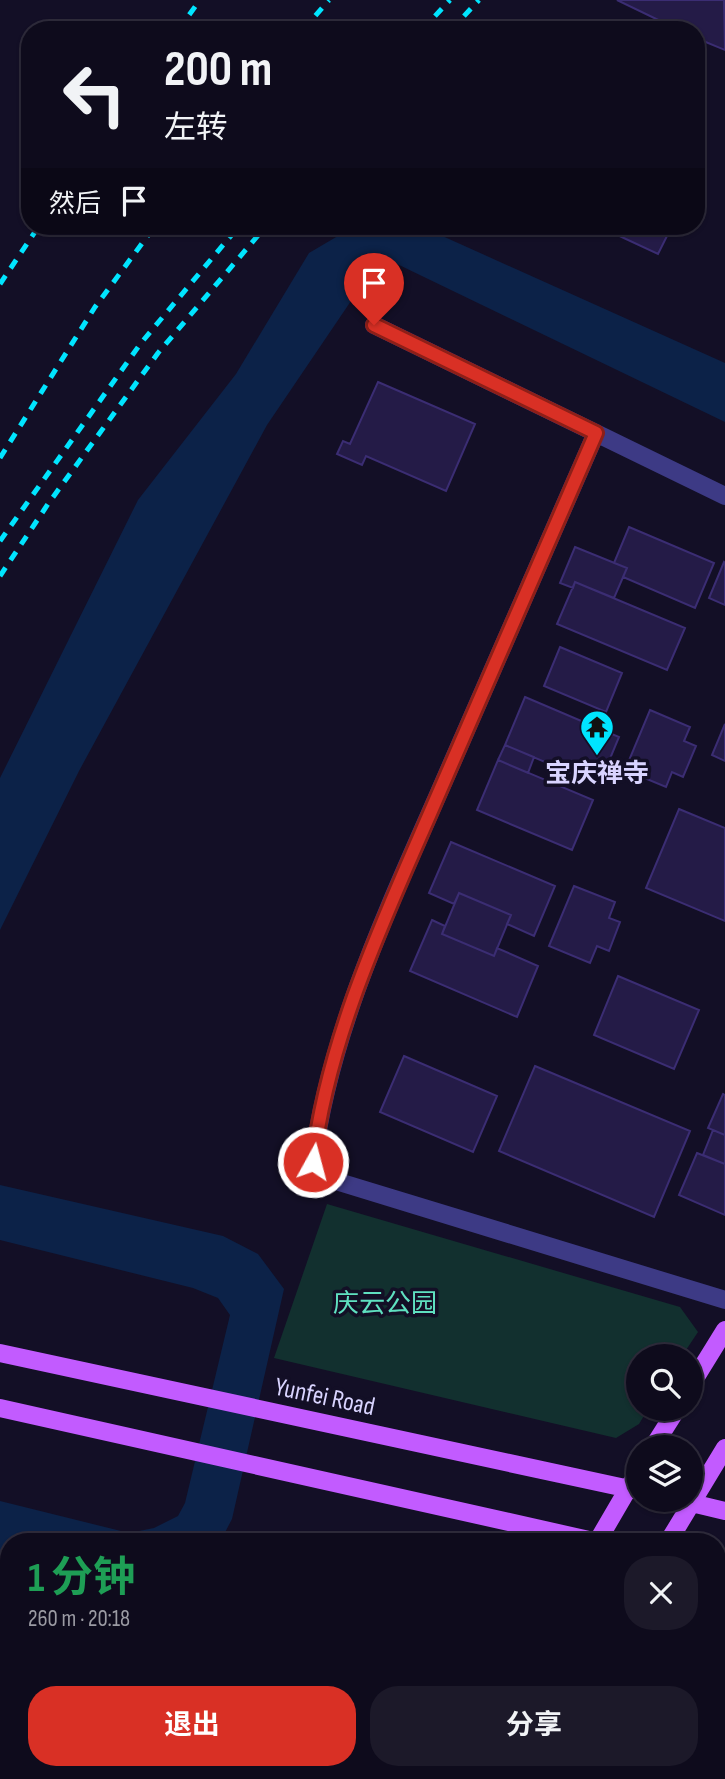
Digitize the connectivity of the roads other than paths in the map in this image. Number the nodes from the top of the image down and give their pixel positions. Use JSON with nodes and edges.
{"nodes":[{"id":1,"x":374,"y":325,"type":"dead end"},
{"id":2,"x":596,"y":433,"type":"junction"},
{"id":3,"x":725,"y":496,"type":"edge"},
{"id":4,"x":725,"y":1300,"type":"edge"},
{"id":5,"x":725,"y":1330,"type":"edge"},
{"id":6,"x":0,"y":1353,"type":"edge"},
{"id":7,"x":703,"y":1366,"type":"edge"},
{"id":8,"x":0,"y":1408,"type":"edge"},
{"id":9,"x":725,"y":1448,"type":"edge"},
{"id":10,"x":703,"y":1478,"type":"edge"},
{"id":11,"x":626,"y":1488,"type":"edge"},
{"id":12,"x":626,"y":1500,"type":"edge"},
{"id":13,"x":703,"y":1505,"type":"edge"},
{"id":14,"x":725,"y":1511,"type":"edge"},
{"id":15,"x":681,"y":1512,"type":"edge"},
{"id":16,"x":557,"y":1533,"type":"edge"},
{"id":17,"x":603,"y":1533,"type":"edge"},
{"id":18,"x":672,"y":1533,"type":"edge"}],
"edges":[{"from":1,"to":2,"type":"street"},
{"from":2,"to":3,"type":"street"},
{"from":2,"to":4,"type":"street"},
{"from":5,"to":7,"type":"main road"},
{"from":6,"to":11,"type":"main road","name":"Yunfei Road"},
{"from":8,"to":16,"type":"main road"},
{"from":9,"to":10,"type":"main road"},
{"from":12,"to":17,"type":"main road"},
{"from":13,"to":14,"type":"main road"},
{"from":15,"to":18,"type":"main road"}]}
